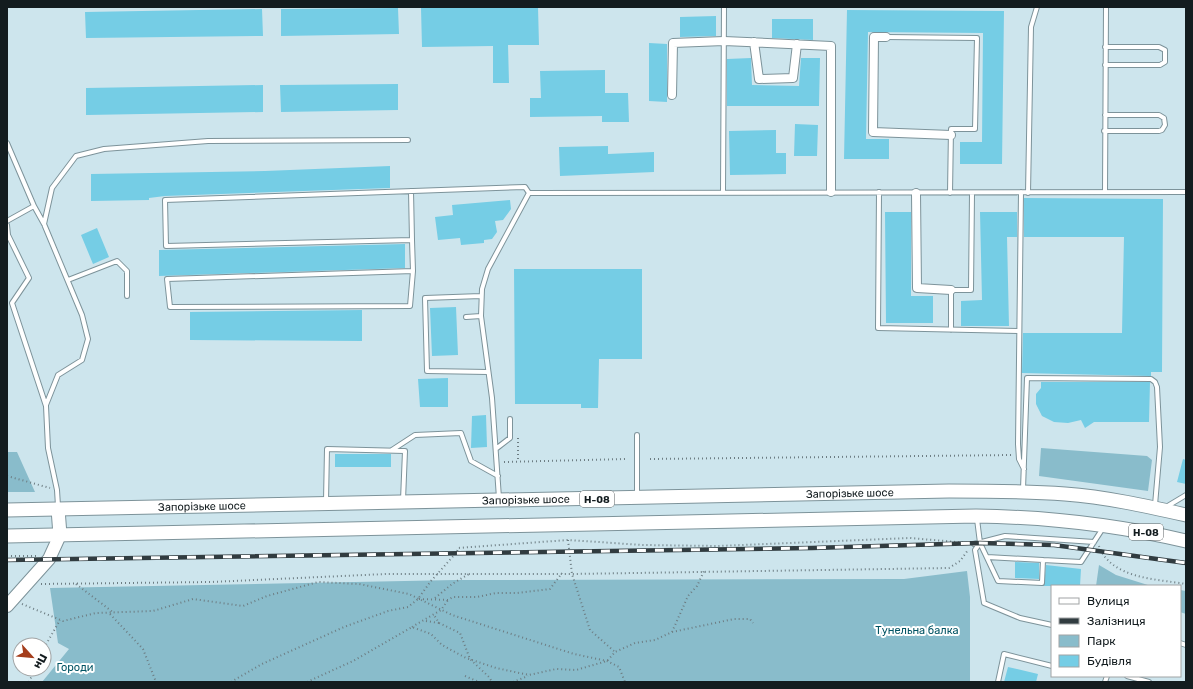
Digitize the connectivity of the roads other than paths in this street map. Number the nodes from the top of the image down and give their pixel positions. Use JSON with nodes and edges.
{"nodes":[{"id":1,"x":724,"y":7,"type":"edge"},
{"id":2,"x":1037,"y":7,"type":"edge"},
{"id":3,"x":1106,"y":7,"type":"edge"},
{"id":4,"x":886,"y":37,"type":"joint"},
{"id":5,"x":724,"y":40,"type":"junction"},
{"id":6,"x":754,"y":42,"type":"junction"},
{"id":7,"x":797,"y":44,"type":"junction"},
{"id":8,"x":1105,"y":46,"type":"junction"},
{"id":9,"x":1105,"y":65,"type":"junction"},
{"id":10,"x":672,"y":95,"type":"dead end"},
{"id":11,"x":1105,"y":115,"type":"junction"},
{"id":12,"x":1104,"y":132,"type":"junction"},
{"id":13,"x":951,"y":135,"type":"junction"},
{"id":14,"x":408,"y":140,"type":"dead end"},
{"id":15,"x":7,"y":144,"type":"edge"},
{"id":16,"x":411,"y":191,"type":"junction"},
{"id":17,"x":724,"y":192,"type":"junction"},
{"id":18,"x":831,"y":192,"type":"junction"},
{"id":19,"x":879,"y":192,"type":"junction"},
{"id":20,"x":1022,"y":192,"type":"junction"},
{"id":21,"x":1105,"y":192,"type":"junction"},
{"id":22,"x":1186,"y":192,"type":"edge"},
{"id":23,"x":529,"y":193,"type":"junction"},
{"id":24,"x":916,"y":193,"type":"junction"},
{"id":25,"x":950,"y":193,"type":"junction"},
{"id":26,"x":972,"y":193,"type":"junction"},
{"id":27,"x":1028,"y":193,"type":"junction"},
{"id":28,"x":34,"y":206,"type":"junction"},
{"id":29,"x":7,"y":221,"type":"edge"},
{"id":30,"x":44,"y":224,"type":"junction"},
{"id":31,"x":7,"y":225,"type":"edge"},
{"id":32,"x":412,"y":240,"type":"junction"},
{"id":33,"x":413,"y":271,"type":"junction"},
{"id":34,"x":68,"y":280,"type":"junction"},
{"id":35,"x":951,"y":290,"type":"junction"},
{"id":36,"x":127,"y":296,"type":"dead end"},
{"id":37,"x":482,"y":296,"type":"junction"},
{"id":38,"x":481,"y":316,"type":"junction"},
{"id":39,"x":466,"y":317,"type":"dead end"},
{"id":40,"x":951,"y":330,"type":"junction"},
{"id":41,"x":1019,"y":331,"type":"junction"},
{"id":42,"x":488,"y":372,"type":"junction"},
{"id":43,"x":46,"y":406,"type":"junction"},
{"id":44,"x":510,"y":419,"type":"dead end"},
{"id":45,"x":636,"y":435,"type":"dead end"},
{"id":46,"x":497,"y":448,"type":"junction"},
{"id":47,"x":391,"y":450,"type":"junction"},
{"id":48,"x":1025,"y":470,"type":"junction"},
{"id":49,"x":498,"y":476,"type":"junction"},
{"id":50,"x":1023,"y":491,"type":"junction"},
{"id":51,"x":1186,"y":495,"type":"edge"},
{"id":52,"x":637,"y":498,"type":"junction"},
{"id":53,"x":500,"y":500,"type":"junction"},
{"id":54,"x":403,"y":502,"type":"junction"},
{"id":55,"x":326,"y":504,"type":"junction"},
{"id":56,"x":58,"y":509,"type":"junction"},
{"id":57,"x":1158,"y":509,"type":"junction"},
{"id":58,"x":7,"y":510,"type":"edge"},
{"id":59,"x":1186,"y":515,"type":"edge"},
{"id":60,"x":976,"y":516,"type":"junction"},
{"id":61,"x":1105,"y":525,"type":"junction"},
{"id":62,"x":60,"y":535,"type":"junction"},
{"id":63,"x":7,"y":536,"type":"edge"},
{"id":64,"x":1186,"y":541,"type":"edge"},
{"id":65,"x":980,"y":542,"type":"junction"},
{"id":66,"x":1094,"y":542,"type":"junction"},
{"id":67,"x":974,"y":544,"type":"road end"},
{"id":68,"x":987,"y":557,"type":"junction"},
{"id":69,"x":1043,"y":560,"type":"junction"},
{"id":70,"x":9,"y":603,"type":"edge"},
{"id":71,"x":1051,"y":625,"type":"edge"},
{"id":72,"x":1051,"y":666,"type":"edge"},
{"id":73,"x":1131,"y":677,"type":"edge"},
{"id":74,"x":998,"y":682,"type":"edge"},
{"id":75,"x":1149,"y":682,"type":"edge"}],
"edges":[{"from":1,"to":5,"type":"lane"},
{"from":2,"to":27,"type":"lane"},
{"from":3,"to":8,"type":"lane"},
{"from":4,"to":13,"type":"street"},
{"from":4,"to":13,"type":"lane"},
{"from":5,"to":6,"type":"street"},
{"from":5,"to":10,"type":"street"},
{"from":5,"to":17,"type":"lane"},
{"from":6,"to":7,"type":"street"},
{"from":6,"to":7,"type":"street"},
{"from":7,"to":18,"type":"street"},
{"from":8,"to":9,"type":"lane"},
{"from":8,"to":9,"type":"lane"},
{"from":9,"to":11,"type":"lane"},
{"from":11,"to":12,"type":"lane"},
{"from":11,"to":12,"type":"lane"},
{"from":12,"to":21,"type":"lane"},
{"from":13,"to":25,"type":"lane"},
{"from":14,"to":30,"type":"lane"},
{"from":15,"to":28,"type":"lane"},
{"from":16,"to":23,"type":"lane"},
{"from":16,"to":32,"type":"lane"},
{"from":16,"to":32,"type":"lane"},
{"from":17,"to":18,"type":"lane"},
{"from":17,"to":23,"type":"lane"},
{"from":18,"to":19,"type":"lane"},
{"from":19,"to":24,"type":"lane"},
{"from":19,"to":40,"type":"lane"},
{"from":20,"to":26,"type":"lane"},
{"from":20,"to":27,"type":"lane"},
{"from":20,"to":41,"type":"lane"},
{"from":21,"to":22,"type":"lane"},
{"from":21,"to":27,"type":"lane"},
{"from":23,"to":37,"type":"lane"},
{"from":24,"to":25,"type":"lane"},
{"from":24,"to":35,"type":"street"},
{"from":25,"to":26,"type":"lane"},
{"from":26,"to":35,"type":"lane"},
{"from":28,"to":29,"type":"lane"},
{"from":28,"to":30,"type":"lane"},
{"from":30,"to":34,"type":"lane"},
{"from":31,"to":43,"type":"lane"},
{"from":32,"to":33,"type":"lane"},
{"from":33,"to":33,"type":"lane"},
{"from":34,"to":36,"type":"lane"},
{"from":34,"to":43,"type":"lane"},
{"from":35,"to":40,"type":"lane"},
{"from":37,"to":38,"type":"lane"},
{"from":37,"to":42,"type":"lane"},
{"from":38,"to":39,"type":"lane"},
{"from":38,"to":42,"type":"lane"},
{"from":40,"to":41,"type":"lane"},
{"from":41,"to":48,"type":"lane"},
{"from":42,"to":46,"type":"lane"},
{"from":43,"to":56,"type":"lane"},
{"from":44,"to":46,"type":"lane"},
{"from":45,"to":52,"type":"lane"},
{"from":46,"to":49,"type":"lane"},
{"from":47,"to":49,"type":"lane"},
{"from":47,"to":54,"type":"lane"},
{"from":47,"to":55,"type":"lane"},
{"from":48,"to":50,"type":"lane"},
{"from":48,"to":57,"type":"lane"},
{"from":49,"to":53,"type":"lane"},
{"from":50,"to":52,"type":"main road","name":"Запорізьке шосе","number":"Н-08"},
{"from":50,"to":57,"type":"main road","name":"Запорізьке шосе","number":"Н-08"},
{"from":51,"to":57,"type":"lane"},
{"from":52,"to":53,"type":"main road","name":"Запорізьке шосе","number":"Н-08"},
{"from":53,"to":54,"type":"main road","name":"Запорізьке шосе","number":"Н-08"},
{"from":54,"to":55,"type":"main road","name":"Запорізьке шосе","number":"Н-08"},
{"from":55,"to":56,"type":"main road","name":"Запорізьке шосе","number":"Н-08"},
{"from":56,"to":58,"type":"main road","name":"Запорізьке шосе","number":"Н-08"},
{"from":56,"to":62,"type":"main road"},
{"from":57,"to":59,"type":"main road","name":"Запорізьке шосе","number":"Н-08"},
{"from":60,"to":61,"type":"main road","number":"Н-08"},
{"from":60,"to":62,"type":"main road","number":"Н-08"},
{"from":60,"to":65,"type":"lane"},
{"from":61,"to":64,"type":"main road","number":"Н-08"},
{"from":61,"to":66,"type":"lane"},
{"from":62,"to":63,"type":"main road","number":"Н-08"},
{"from":62,"to":70,"type":"street"},
{"from":65,"to":66,"type":"lane"},
{"from":65,"to":67,"type":"lane"},
{"from":65,"to":68,"type":"lane"},
{"from":65,"to":71,"type":"lane"},
{"from":66,"to":69,"type":"lane"},
{"from":68,"to":69,"type":"lane"},
{"from":68,"to":69,"type":"lane"},
{"from":72,"to":74,"type":"lane"},
{"from":73,"to":75,"type":"lane"}]}
